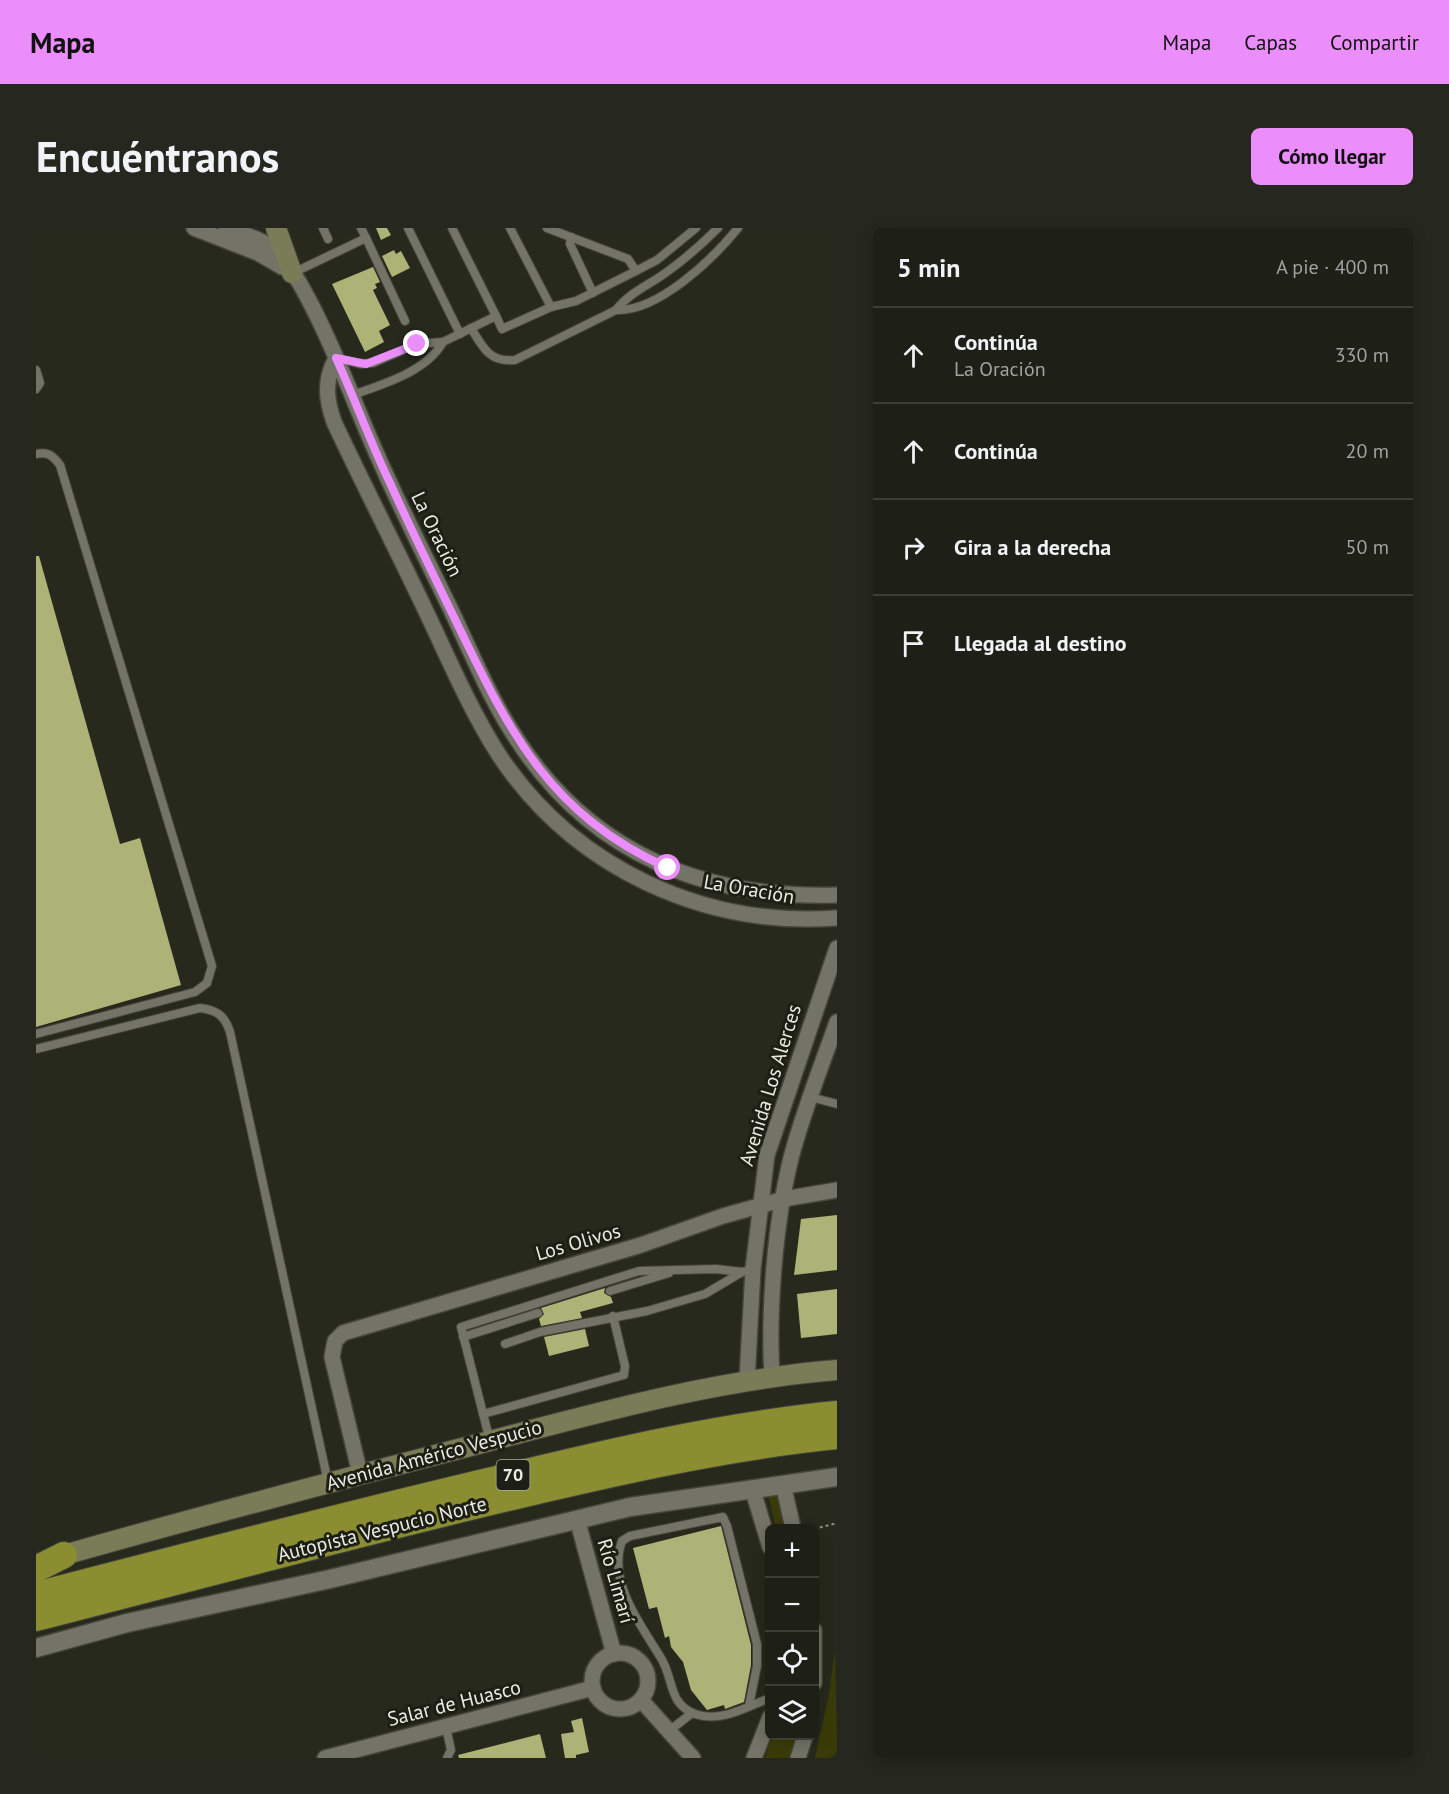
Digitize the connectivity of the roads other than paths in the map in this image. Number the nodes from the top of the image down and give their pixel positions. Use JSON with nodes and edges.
{"nodes":[{"id":1,"x":194,"y":228,"type":"edge"},
{"id":2,"x":226,"y":228,"type":"edge"},
{"id":3,"x":276,"y":228,"type":"edge"},
{"id":4,"x":323,"y":228,"type":"edge"},
{"id":5,"x":361,"y":228,"type":"edge"},
{"id":6,"x":408,"y":228,"type":"edge"},
{"id":7,"x":452,"y":228,"type":"edge"},
{"id":8,"x":510,"y":228,"type":"edge"},
{"id":9,"x":547,"y":228,"type":"edge"},
{"id":10,"x":718,"y":228,"type":"edge"},
{"id":11,"x":738,"y":228,"type":"edge"},
{"id":12,"x":694,"y":229,"type":"edge"},
{"id":13,"x":571,"y":237,"type":"junction"},
{"id":14,"x":366,"y":238,"type":"junction"},
{"id":15,"x":328,"y":239,"type":"dead end"},
{"id":16,"x":636,"y":271,"type":"junction"},
{"id":17,"x":292,"y":273,"type":"junction"},
{"id":18,"x":593,"y":293,"type":"junction"},
{"id":19,"x":551,"y":307,"type":"junction"},
{"id":20,"x":616,"y":310,"type":"junction"},
{"id":21,"x":496,"y":316,"type":"junction"},
{"id":22,"x":405,"y":321,"type":"dead end"},
{"id":23,"x":471,"y":328,"type":"junction"},
{"id":24,"x":460,"y":334,"type":"junction"},
{"id":25,"x":443,"y":342,"type":"junction"},
{"id":26,"x":336,"y":358,"type":"junction"},
{"id":27,"x":36,"y":370,"type":"edge"},
{"id":28,"x":36,"y":389,"type":"edge"},
{"id":29,"x":353,"y":395,"type":"junction"},
{"id":30,"x":36,"y":454,"type":"edge"},
{"id":31,"x":506,"y":721,"type":"junction"},
{"id":32,"x":485,"y":732,"type":"junction"},
{"id":33,"x":837,"y":895,"type":"edge"},
{"id":34,"x":837,"y":918,"type":"edge"},
{"id":35,"x":837,"y":948,"type":"edge"},
{"id":36,"x":837,"y":1022,"type":"edge"},
{"id":37,"x":36,"y":1034,"type":"edge"},
{"id":38,"x":36,"y":1049,"type":"edge"},
{"id":39,"x":810,"y":1097,"type":"junction"},
{"id":40,"x":837,"y":1104,"type":"edge"},
{"id":41,"x":837,"y":1190,"type":"edge"},
{"id":42,"x":784,"y":1199,"type":"junction"},
{"id":43,"x":759,"y":1206,"type":"junction"},
{"id":44,"x":682,"y":1269,"type":"junction"},
{"id":45,"x":747,"y":1270,"type":"junction"},
{"id":46,"x":610,"y":1291,"type":"dead end"},
{"id":47,"x":538,"y":1313,"type":"dead end"},
{"id":48,"x":613,"y":1316,"type":"junction"},
{"id":49,"x":463,"y":1337,"type":"junction"},
{"id":50,"x":505,"y":1344,"type":"dead end"},
{"id":51,"x":837,"y":1370,"type":"edge"},
{"id":52,"x":772,"y":1377,"type":"junction"},
{"id":53,"x":747,"y":1381,"type":"junction"},
{"id":54,"x":483,"y":1414,"type":"junction"},
{"id":55,"x":837,"y":1414,"type":"edge"},
{"id":56,"x":837,"y":1436,"type":"edge"},
{"id":57,"x":490,"y":1441,"type":"junction"},
{"id":58,"x":789,"y":1441,"type":"junction"},
{"id":59,"x":837,"y":1443,"type":"edge"},
{"id":60,"x":360,"y":1474,"type":"junction"},
{"id":61,"x":837,"y":1477,"type":"edge"},
{"id":62,"x":328,"y":1482,"type":"junction"},
{"id":63,"x":783,"y":1484,"type":"junction"},
{"id":64,"x":752,"y":1488,"type":"junction"},
{"id":65,"x":577,"y":1519,"type":"junction"},
{"id":66,"x":792,"y":1524,"type":"edge"},
{"id":67,"x":765,"y":1531,"type":"edge"},
{"id":68,"x":64,"y":1555,"type":"junction"},
{"id":69,"x":36,"y":1564,"type":"edge"},
{"id":70,"x":36,"y":1569,"type":"edge"},
{"id":71,"x":36,"y":1595,"type":"edge"},
{"id":72,"x":43,"y":1618,"type":"edge"},
{"id":73,"x":36,"y":1648,"type":"edge"},
{"id":74,"x":614,"y":1654,"type":"junction"},
{"id":75,"x":593,"y":1688,"type":"junction"},
{"id":76,"x":641,"y":1700,"type":"junction"},
{"id":77,"x":765,"y":1700,"type":"edge"},
{"id":78,"x":749,"y":1706,"type":"junction"},
{"id":79,"x":692,"y":1713,"type":"junction"},
{"id":80,"x":446,"y":1727,"type":"junction"},
{"id":81,"x":765,"y":1730,"type":"edge"},
{"id":82,"x":669,"y":1731,"type":"junction"},
{"id":83,"x":804,"y":1740,"type":"edge"},
{"id":84,"x":325,"y":1758,"type":"edge"},
{"id":85,"x":447,"y":1758,"type":"edge"},
{"id":86,"x":693,"y":1758,"type":"edge"},
{"id":87,"x":754,"y":1758,"type":"edge"},
{"id":88,"x":798,"y":1758,"type":"edge"}],
"edges":[{"from":1,"to":17,"type":"street"},
{"from":2,"to":17,"type":"street","name":"La Oración"},
{"from":3,"to":17,"type":"main road"},
{"from":4,"to":15,"type":"lane"},
{"from":5,"to":14,"type":"lane"},
{"from":6,"to":24,"type":"lane"},
{"from":7,"to":21,"type":"lane"},
{"from":8,"to":19,"type":"lane"},
{"from":9,"to":13,"type":"lane"},
{"from":10,"to":20,"type":"lane"},
{"from":11,"to":20,"type":"lane"},
{"from":12,"to":16,"type":"lane"},
{"from":13,"to":16,"type":"lane"},
{"from":13,"to":18,"type":"lane"},
{"from":14,"to":17,"type":"lane"},
{"from":14,"to":22,"type":"lane"},
{"from":16,"to":18,"type":"lane"},
{"from":17,"to":26,"type":"street","name":"La Oración"},
{"from":18,"to":19,"type":"lane"},
{"from":19,"to":21,"type":"lane"},
{"from":20,"to":23,"type":"lane"},
{"from":21,"to":23,"type":"lane"},
{"from":23,"to":24,"type":"lane"},
{"from":24,"to":25,"type":"lane"},
{"from":25,"to":26,"type":"lane"},
{"from":25,"to":29,"type":"lane"},
{"from":26,"to":29,"type":"street","name":"La Oración"},
{"from":26,"to":32,"type":"street","name":"La Oración"},
{"from":27,"to":28,"type":"lane"},
{"from":29,"to":31,"type":"street","name":"La Oración"},
{"from":30,"to":37,"type":"lane"},
{"from":31,"to":32,"type":"street"},
{"from":31,"to":33,"type":"street","name":"La Oración"},
{"from":32,"to":34,"type":"street","name":"La Oración"},
{"from":35,"to":43,"type":"street","name":"Avenida Los Alerces"},
{"from":36,"to":39,"type":"street"},
{"from":38,"to":62,"type":"lane"},
{"from":39,"to":40,"type":"lane"},
{"from":39,"to":42,"type":"street"},
{"from":41,"to":42,"type":"street","name":"Los Olivos"},
{"from":42,"to":43,"type":"street","name":"Los Olivos"},
{"from":42,"to":52,"type":"street"},
{"from":43,"to":45,"type":"street","name":"Avenida Los Alerces"},
{"from":43,"to":60,"type":"street","name":"Los Olivos"},
{"from":44,"to":45,"type":"lane"},
{"from":44,"to":46,"type":"lane"},
{"from":44,"to":49,"type":"lane"},
{"from":45,"to":48,"type":"lane"},
{"from":45,"to":53,"type":"street","name":"Avenida Los Alerces"},
{"from":47,"to":49,"type":"lane"},
{"from":48,"to":50,"type":"lane"},
{"from":48,"to":54,"type":"lane"},
{"from":49,"to":54,"type":"lane"},
{"from":51,"to":52,"type":"main road","name":"Avenida Américo Vespucio"},
{"from":52,"to":53,"type":"main road","name":"Avenida Américo Vespucio"},
{"from":53,"to":57,"type":"main road","name":"Avenida Américo Vespucio"},
{"from":54,"to":57,"type":"lane"},
{"from":55,"to":71,"type":"highway","name":"Autopista Vespucio Norte","number":"70"},
{"from":56,"to":58,"type":"highway","name":"Autopista Vespucio Norte","number":"70"},
{"from":57,"to":60,"type":"main road","name":"Avenida Américo Vespucio"},
{"from":58,"to":59,"type":"highway"},
{"from":58,"to":72,"type":"highway","name":"Autopista Vespucio Norte","number":"70"},
{"from":60,"to":62,"type":"main road","name":"Avenida Américo Vespucio"},
{"from":61,"to":63,"type":"street"},
{"from":62,"to":68,"type":"main road","name":"Avenida Américo Vespucio"},
{"from":63,"to":64,"type":"street"},
{"from":63,"to":66,"type":"street"},
{"from":64,"to":65,"type":"street"},
{"from":64,"to":67,"type":"street"},
{"from":65,"to":73,"type":"street"},
{"from":65,"to":74,"type":"street","name":"Río Limarí"},
{"from":68,"to":69,"type":"main road","name":"Avenida Américo Vespucio"},
{"from":68,"to":70,"type":"highway"},
{"from":74,"to":75,"type":"street"},
{"from":74,"to":76,"type":"street"},
{"from":75,"to":76,"type":"street"},
{"from":75,"to":80,"type":"street","name":"Salar de Huasco"},
{"from":76,"to":82,"type":"street"},
{"from":77,"to":78,"type":"lane"},
{"from":78,"to":79,"type":"lane"},
{"from":78,"to":79,"type":"lane"},
{"from":79,"to":82,"type":"lane"},
{"from":80,"to":84,"type":"street","name":"Salar de Huasco"},
{"from":80,"to":85,"type":"lane"},
{"from":81,"to":87,"type":"street"},
{"from":82,"to":86,"type":"street"},
{"from":83,"to":88,"type":"street"}]}
